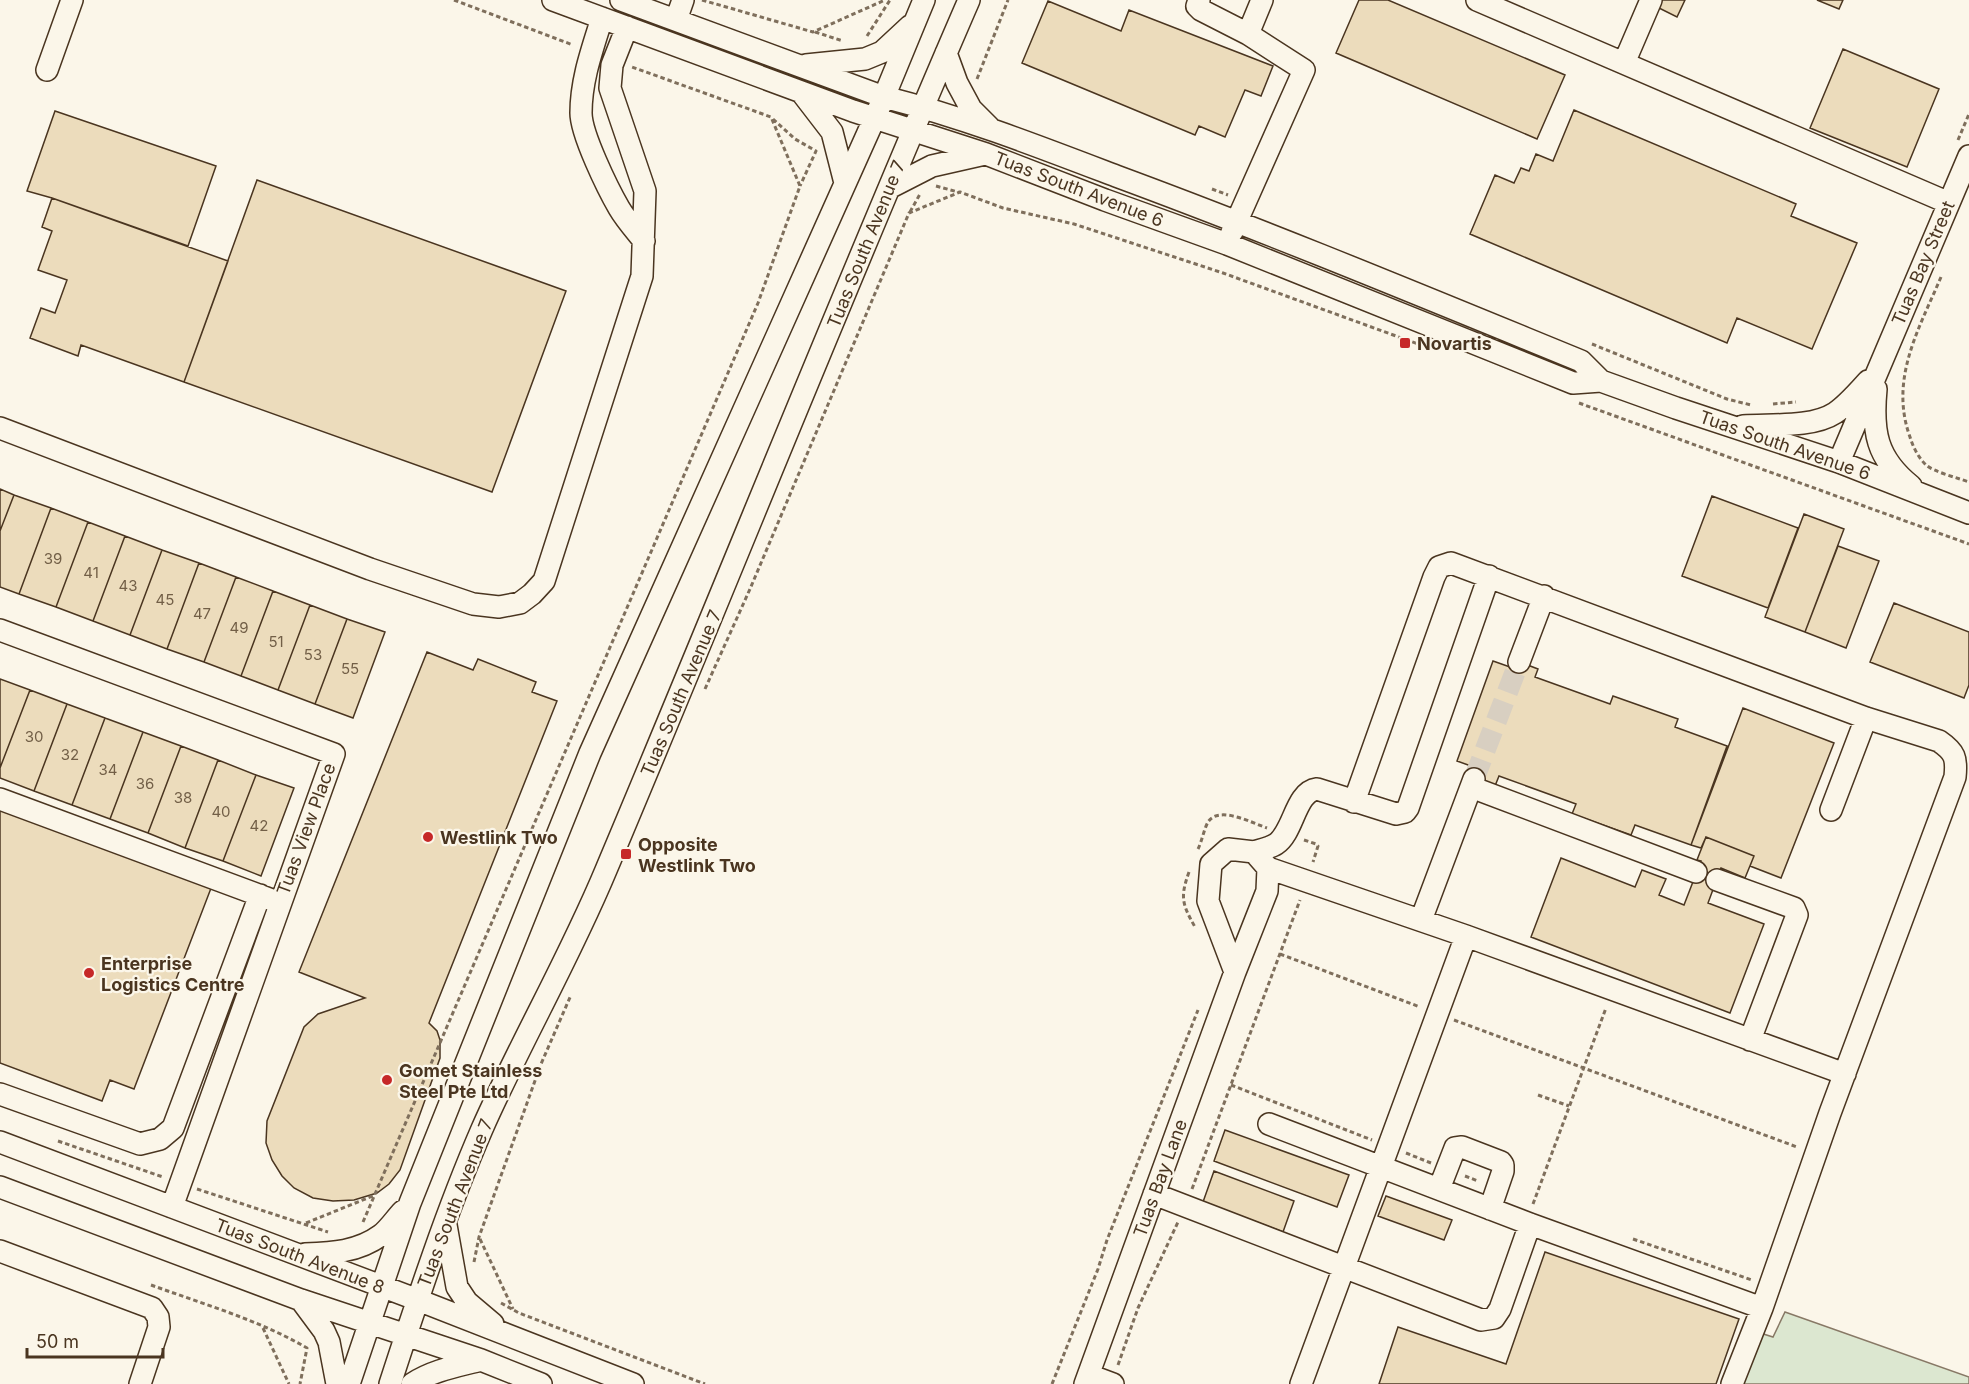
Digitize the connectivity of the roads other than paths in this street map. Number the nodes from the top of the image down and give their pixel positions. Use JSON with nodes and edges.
{"nodes":[{"id":1,"x":72,"y":0,"type":"edge"},
{"id":2,"x":553,"y":0,"type":"edge"},
{"id":3,"x":621,"y":0,"type":"edge"},
{"id":4,"x":683,"y":0,"type":"edge"},
{"id":5,"x":924,"y":0,"type":"edge"},
{"id":6,"x":969,"y":0,"type":"edge"},
{"id":7,"x":1199,"y":0,"type":"edge"},
{"id":8,"x":1262,"y":0,"type":"edge"},
{"id":9,"x":1477,"y":0,"type":"edge"},
{"id":10,"x":1651,"y":0,"type":"edge"},
{"id":11,"x":602,"y":18,"type":"junction"},
{"id":12,"x":676,"y":20,"type":"junction"},
{"id":13,"x":915,"y":22,"type":"junction"},
{"id":14,"x":627,"y":27,"type":"junction"},
{"id":15,"x":1248,"y":34,"type":"junction"},
{"id":16,"x":946,"y":54,"type":"junction"},
{"id":17,"x":1624,"y":63,"type":"junction"},
{"id":18,"x":799,"y":65,"type":"junction"},
{"id":19,"x":47,"y":70,"type":"dead end"},
{"id":20,"x":582,"y":87,"type":"junction"},
{"id":21,"x":610,"y":88,"type":"junction"},
{"id":22,"x":801,"y":92,"type":"junction"},
{"id":23,"x":884,"y":97,"type":"junction"},
{"id":24,"x":923,"y":107,"type":"junction"},
{"id":25,"x":874,"y":118,"type":"junction"},
{"id":26,"x":913,"y":130,"type":"junction"},
{"id":27,"x":993,"y":130,"type":"junction"},
{"id":28,"x":1962,"y":151,"type":"edge"},
{"id":29,"x":986,"y":154,"type":"junction"},
{"id":30,"x":845,"y":183,"type":"junction"},
{"id":31,"x":889,"y":188,"type":"junction"},
{"id":32,"x":1949,"y":203,"type":"junction"},
{"id":33,"x":1241,"y":211,"type":"junction"},
{"id":34,"x":644,"y":241,"type":"junction"},
{"id":35,"x":1227,"y":244,"type":"junction"},
{"id":36,"x":1878,"y":370,"type":"junction"},
{"id":37,"x":1601,"y":381,"type":"junction"},
{"id":38,"x":1734,"y":427,"type":"junction"},
{"id":39,"x":0,"y":428,"type":"edge"},
{"id":40,"x":1839,"y":462,"type":"junction"},
{"id":41,"x":1919,"y":492,"type":"junction"},
{"id":42,"x":1969,"y":513,"type":"edge"},
{"id":43,"x":1489,"y":576,"type":"junction"},
{"id":44,"x":1544,"y":596,"type":"junction"},
{"id":45,"x":0,"y":630,"type":"edge"},
{"id":46,"x":1519,"y":662,"type":"tunnel mouth"},
{"id":47,"x":1866,"y":718,"type":"junction"},
{"id":48,"x":0,"y":799,"type":"edge"},
{"id":49,"x":1354,"y":801,"type":"junction"},
{"id":50,"x":1831,"y":810,"type":"dead end"},
{"id":51,"x":1254,"y":852,"type":"junction"},
{"id":52,"x":1268,"y":868,"type":"junction"},
{"id":53,"x":1696,"y":872,"type":"dead end"},
{"id":54,"x":1717,"y":880,"type":"dead end"},
{"id":55,"x":270,"y":899,"type":"junction"},
{"id":56,"x":1421,"y":920,"type":"junction"},
{"id":57,"x":1466,"y":936,"type":"junction"},
{"id":58,"x":1235,"y":972,"type":"junction"},
{"id":59,"x":1750,"y":1040,"type":"junction"},
{"id":60,"x":1845,"y":1074,"type":"junction"},
{"id":61,"x":0,"y":1094,"type":"edge"},
{"id":62,"x":1269,"y":1124,"type":"dead end"},
{"id":63,"x":0,"y":1142,"type":"edge"},
{"id":64,"x":1381,"y":1167,"type":"junction"},
{"id":65,"x":0,"y":1187,"type":"edge"},
{"id":66,"x":1439,"y":1189,"type":"junction"},
{"id":67,"x":1154,"y":1194,"type":"junction"},
{"id":68,"x":410,"y":1203,"type":"junction"},
{"id":69,"x":172,"y":1207,"type":"junction"},
{"id":70,"x":1490,"y":1209,"type":"junction"},
{"id":71,"x":1532,"y":1214,"type":"junction"},
{"id":72,"x":446,"y":1218,"type":"junction"},
{"id":73,"x":0,"y":1251,"type":"edge"},
{"id":74,"x":295,"y":1254,"type":"junction"},
{"id":75,"x":1344,"y":1268,"type":"junction"},
{"id":76,"x":382,"y":1287,"type":"junction"},
{"id":77,"x":301,"y":1300,"type":"junction"},
{"id":78,"x":418,"y":1300,"type":"junction"},
{"id":79,"x":1762,"y":1308,"type":"junction"},
{"id":80,"x":370,"y":1323,"type":"junction"},
{"id":81,"x":406,"y":1334,"type":"junction"},
{"id":82,"x":507,"y":1336,"type":"junction"},
{"id":83,"x":482,"y":1360,"type":"junction"},
{"id":84,"x":1087,"y":1379,"type":"edge"},
{"id":85,"x":140,"y":1384,"type":"edge"},
{"id":86,"x":337,"y":1384,"type":"edge"},
{"id":87,"x":349,"y":1384,"type":"edge"},
{"id":88,"x":390,"y":1384,"type":"edge"},
{"id":89,"x":412,"y":1384,"type":"edge"},
{"id":90,"x":541,"y":1384,"type":"edge"},
{"id":91,"x":633,"y":1384,"type":"edge"},
{"id":92,"x":1112,"y":1384,"type":"edge"},
{"id":93,"x":1301,"y":1384,"type":"edge"},
{"id":94,"x":1732,"y":1384,"type":"edge"}],
"edges":[{"from":1,"to":19,"type":"street"},
{"from":2,"to":11,"type":"street","name":"Tuas South Avenue 6"},
{"from":3,"to":12,"type":"street","name":"Tuas South Avenue 6"},
{"from":4,"to":12,"type":"street"},
{"from":5,"to":13,"type":"street"},
{"from":6,"to":16,"type":"street","name":"Tuas South Avenue 7"},
{"from":7,"to":15,"type":"street"},
{"from":8,"to":15,"type":"street"},
{"from":9,"to":17,"type":"street"},
{"from":10,"to":17,"type":"street"},
{"from":11,"to":14,"type":"street","name":"Tuas South Avenue 6"},
{"from":11,"to":20,"type":"street"},
{"from":12,"to":18,"type":"street","name":"Tuas South Avenue 6"},
{"from":13,"to":18,"type":"street"},
{"from":13,"to":23,"type":"street"},
{"from":14,"to":21,"type":"street"},
{"from":14,"to":22,"type":"street","name":"Tuas South Avenue 6"},
{"from":15,"to":33,"type":"street"},
{"from":16,"to":24,"type":"street","name":"Tuas South Avenue 7"},
{"from":16,"to":27,"type":"street"},
{"from":17,"to":32,"type":"street"},
{"from":18,"to":23,"type":"street","name":"Tuas South Avenue 6"},
{"from":20,"to":21,"type":"street"},
{"from":20,"to":34,"type":"street"},
{"from":21,"to":34,"type":"street"},
{"from":22,"to":25,"type":"street","name":"Tuas South Avenue 6"},
{"from":22,"to":30,"type":"street"},
{"from":23,"to":24,"type":"street","name":"Tuas South Avenue 6"},
{"from":23,"to":25,"type":"street"},
{"from":24,"to":26,"type":"street","name":"Tuas South Avenue 7"},
{"from":24,"to":27,"type":"street","name":"Tuas South Avenue 6"},
{"from":25,"to":26,"type":"street","name":"Tuas South Avenue 6"},
{"from":25,"to":30,"type":"street"},
{"from":26,"to":29,"type":"street","name":"Tuas South Avenue 6"},
{"from":26,"to":31,"type":"street","name":"Tuas South Avenue 7"},
{"from":27,"to":33,"type":"street","name":"Tuas South Avenue 6"},
{"from":28,"to":32,"type":"street","name":"Tuas Bay Street"},
{"from":29,"to":31,"type":"street"},
{"from":29,"to":35,"type":"street","name":"Tuas South Avenue 6"},
{"from":30,"to":68,"type":"street"},
{"from":31,"to":72,"type":"street","name":"Tuas South Avenue 7"},
{"from":32,"to":36,"type":"street","name":"Tuas Bay Street"},
{"from":33,"to":35,"type":"street"},
{"from":33,"to":37,"type":"street","name":"Tuas South Avenue 6"},
{"from":34,"to":39,"type":"street"},
{"from":35,"to":37,"type":"street","name":"Tuas South Avenue 6"},
{"from":36,"to":38,"type":"street","name":"Tuas Bay Street"},
{"from":36,"to":40,"type":"street","name":"Tuas Bay Street"},
{"from":36,"to":41,"type":"street","name":"Tuas Bay Street"},
{"from":37,"to":38,"type":"street","name":"Tuas South Avenue 6"},
{"from":38,"to":40,"type":"street","name":"Tuas South Avenue 6"},
{"from":40,"to":41,"type":"street","name":"Tuas South Avenue 6"},
{"from":41,"to":42,"type":"street","name":"Tuas South Avenue 6"},
{"from":43,"to":44,"type":"street"},
{"from":43,"to":49,"type":"street"},
{"from":43,"to":49,"type":"street"},
{"from":44,"to":46,"type":"street"},
{"from":44,"to":47,"type":"street"},
{"from":45,"to":55,"type":"street","name":"Tuas View Place"},
{"from":47,"to":50,"type":"street"},
{"from":47,"to":60,"type":"street"},
{"from":48,"to":55,"type":"street"},
{"from":49,"to":51,"type":"street"},
{"from":51,"to":52,"type":"street"},
{"from":51,"to":58,"type":"street"},
{"from":52,"to":56,"type":"street"},
{"from":52,"to":58,"type":"street","name":"Tuas Bay Lane"},
{"from":53,"to":56,"type":"street"},
{"from":54,"to":59,"type":"street"},
{"from":55,"to":61,"type":"street"},
{"from":55,"to":69,"type":"street","name":"Tuas View Place"},
{"from":56,"to":57,"type":"street"},
{"from":57,"to":59,"type":"street"},
{"from":57,"to":64,"type":"street"},
{"from":58,"to":67,"type":"street","name":"Tuas Bay Lane"},
{"from":59,"to":60,"type":"street"},
{"from":60,"to":79,"type":"street"},
{"from":62,"to":64,"type":"street"},
{"from":63,"to":69,"type":"street","name":"Tuas South Avenue 8"},
{"from":64,"to":66,"type":"street"},
{"from":64,"to":75,"type":"street"},
{"from":65,"to":77,"type":"street","name":"Tuas South Avenue 8"},
{"from":66,"to":70,"type":"street"},
{"from":66,"to":70,"type":"street"},
{"from":67,"to":75,"type":"street"},
{"from":67,"to":84,"type":"street","name":"Tuas Bay Lane"},
{"from":68,"to":74,"type":"street"},
{"from":68,"to":76,"type":"street"},
{"from":69,"to":74,"type":"street","name":"Tuas South Avenue 8"},
{"from":70,"to":71,"type":"street"},
{"from":71,"to":75,"type":"street"},
{"from":71,"to":79,"type":"street"},
{"from":72,"to":78,"type":"street","name":"Tuas South Avenue 7"},
{"from":72,"to":82,"type":"street"},
{"from":73,"to":85,"type":"street"},
{"from":74,"to":76,"type":"street","name":"Tuas South Avenue 8"},
{"from":75,"to":93,"type":"street"},
{"from":76,"to":78,"type":"street","name":"Tuas South Avenue 8"},
{"from":76,"to":80,"type":"street"},
{"from":77,"to":80,"type":"street","name":"Tuas South Avenue 8"},
{"from":77,"to":86,"type":"street"},
{"from":78,"to":81,"type":"street","name":"Tuas South Avenue 7"},
{"from":78,"to":82,"type":"street","name":"Tuas South Avenue 8"},
{"from":79,"to":94,"type":"street"},
{"from":80,"to":81,"type":"street","name":"Tuas South Avenue 8"},
{"from":80,"to":87,"type":"street"},
{"from":81,"to":83,"type":"street","name":"Tuas South Avenue 8"},
{"from":81,"to":88,"type":"street","name":"Tuas South Avenue 7"},
{"from":82,"to":91,"type":"street","name":"Tuas South Avenue 8"},
{"from":83,"to":89,"type":"street"},
{"from":83,"to":90,"type":"street","name":"Tuas South Avenue 8"},
{"from":84,"to":92,"type":"street"}]}
